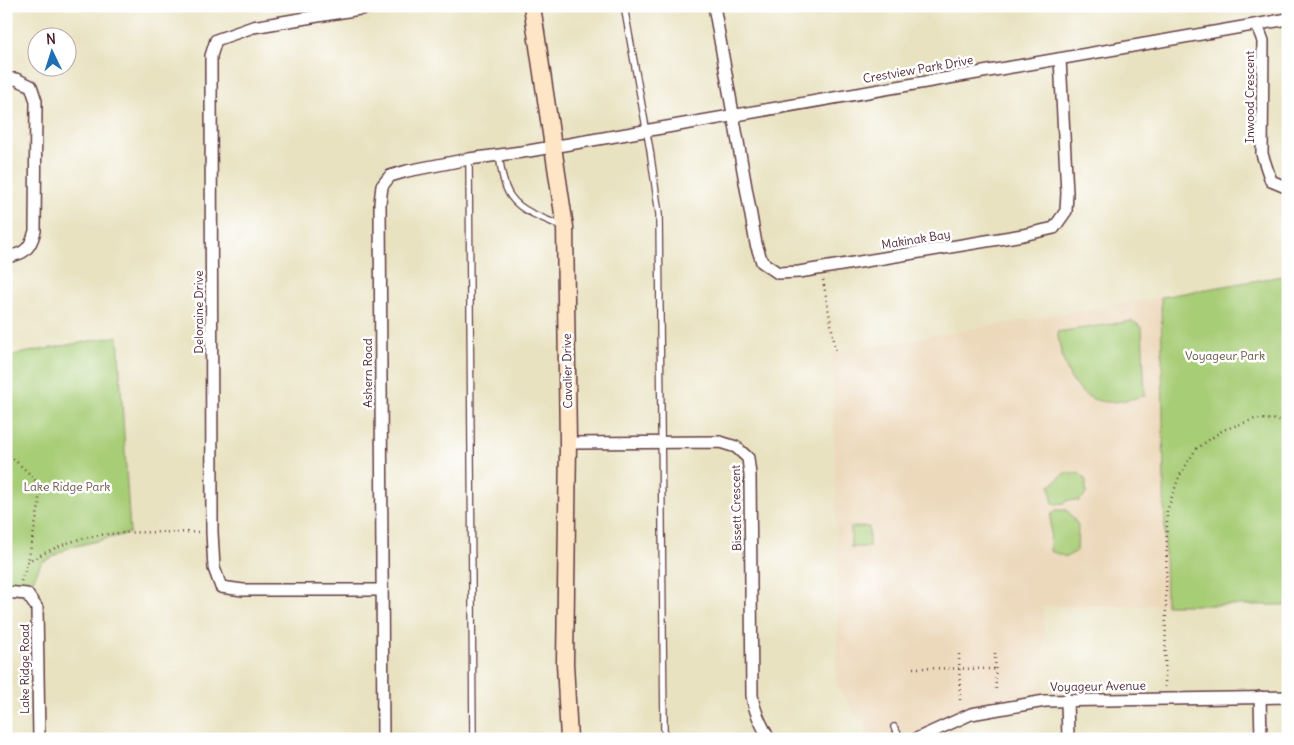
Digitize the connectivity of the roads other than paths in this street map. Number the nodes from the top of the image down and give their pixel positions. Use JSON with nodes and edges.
{"nodes":[{"id":1,"x":377,"y":6,"type":"edge"},
{"id":2,"x":532,"y":6,"type":"edge"},
{"id":3,"x":624,"y":6,"type":"edge"},
{"id":4,"x":714,"y":6,"type":"edge"},
{"id":5,"x":1288,"y":19,"type":"edge"},
{"id":6,"x":1257,"y":24,"type":"junction"},
{"id":7,"x":1060,"y":58,"type":"junction"},
{"id":8,"x":6,"y":79,"type":"edge"},
{"id":9,"x":732,"y":115,"type":"junction"},
{"id":10,"x":646,"y":130,"type":"junction"},
{"id":11,"x":553,"y":146,"type":"junction"},
{"id":12,"x":499,"y":155,"type":"junction"},
{"id":13,"x":468,"y":159,"type":"junction"},
{"id":14,"x":1288,"y":188,"type":"edge"},
{"id":15,"x":564,"y":227,"type":"junction"},
{"id":16,"x":6,"y":258,"type":"edge"},
{"id":17,"x":568,"y":443,"type":"junction"},
{"id":18,"x":662,"y":444,"type":"junction"},
{"id":19,"x":382,"y":590,"type":"junction"},
{"id":20,"x":6,"y":592,"type":"edge"},
{"id":21,"x":1260,"y":697,"type":"junction"},
{"id":22,"x":1288,"y":697,"type":"edge"},
{"id":23,"x":1067,"y":699,"type":"junction"},
{"id":24,"x":894,"y":726,"type":"dead end"},
{"id":25,"x":39,"y":739,"type":"edge"},
{"id":26,"x":383,"y":739,"type":"edge"},
{"id":27,"x":473,"y":739,"type":"edge"},
{"id":28,"x":569,"y":739,"type":"edge"},
{"id":29,"x":669,"y":739,"type":"edge"},
{"id":30,"x":769,"y":739,"type":"edge"},
{"id":31,"x":901,"y":739,"type":"edge"},
{"id":32,"x":916,"y":739,"type":"edge"},
{"id":33,"x":1068,"y":739,"type":"edge"},
{"id":34,"x":1261,"y":739,"type":"edge"}],
"edges":[{"from":1,"to":19,"type":"street","name":"Deloraine Drive"},
{"from":2,"to":11,"type":"street","name":"Cavalier Drive"},
{"from":3,"to":10,"type":"lane"},
{"from":4,"to":9,"type":"street","name":"Makinak Bay"},
{"from":5,"to":6,"type":"street","name":"Crestview Park Drive"},
{"from":6,"to":7,"type":"street","name":"Crestview Park Drive"},
{"from":6,"to":14,"type":"street","name":"Inwood Crescent"},
{"from":7,"to":9,"type":"street","name":"Crestview Park Drive"},
{"from":7,"to":9,"type":"street","name":"Makinak Bay"},
{"from":8,"to":16,"type":"street"},
{"from":9,"to":10,"type":"street","name":"Crestview Park Drive"},
{"from":10,"to":11,"type":"street","name":"Crestview Park Drive"},
{"from":10,"to":18,"type":"lane"},
{"from":11,"to":12,"type":"street","name":"Ashern Road"},
{"from":11,"to":15,"type":"street","name":"Cavalier Drive"},
{"from":12,"to":13,"type":"street","name":"Ashern Road"},
{"from":12,"to":15,"type":"lane"},
{"from":13,"to":19,"type":"street","name":"Ashern Road"},
{"from":13,"to":27,"type":"lane"},
{"from":15,"to":17,"type":"street","name":"Cavalier Drive"},
{"from":17,"to":18,"type":"street","name":"Bissett Crescent"},
{"from":17,"to":28,"type":"street","name":"Cavalier Drive"},
{"from":18,"to":29,"type":"lane"},
{"from":18,"to":30,"type":"street","name":"Bissett Crescent"},
{"from":19,"to":26,"type":"street","name":"Ashern Road"},
{"from":20,"to":25,"type":"street","name":"Lake Ridge Road"},
{"from":21,"to":22,"type":"street","name":"Voyageur Avenue"},
{"from":21,"to":23,"type":"street","name":"Voyageur Avenue"},
{"from":21,"to":34,"type":"street"},
{"from":23,"to":32,"type":"street","name":"Voyageur Avenue"},
{"from":23,"to":33,"type":"street"},
{"from":24,"to":31,"type":"lane"}]}
